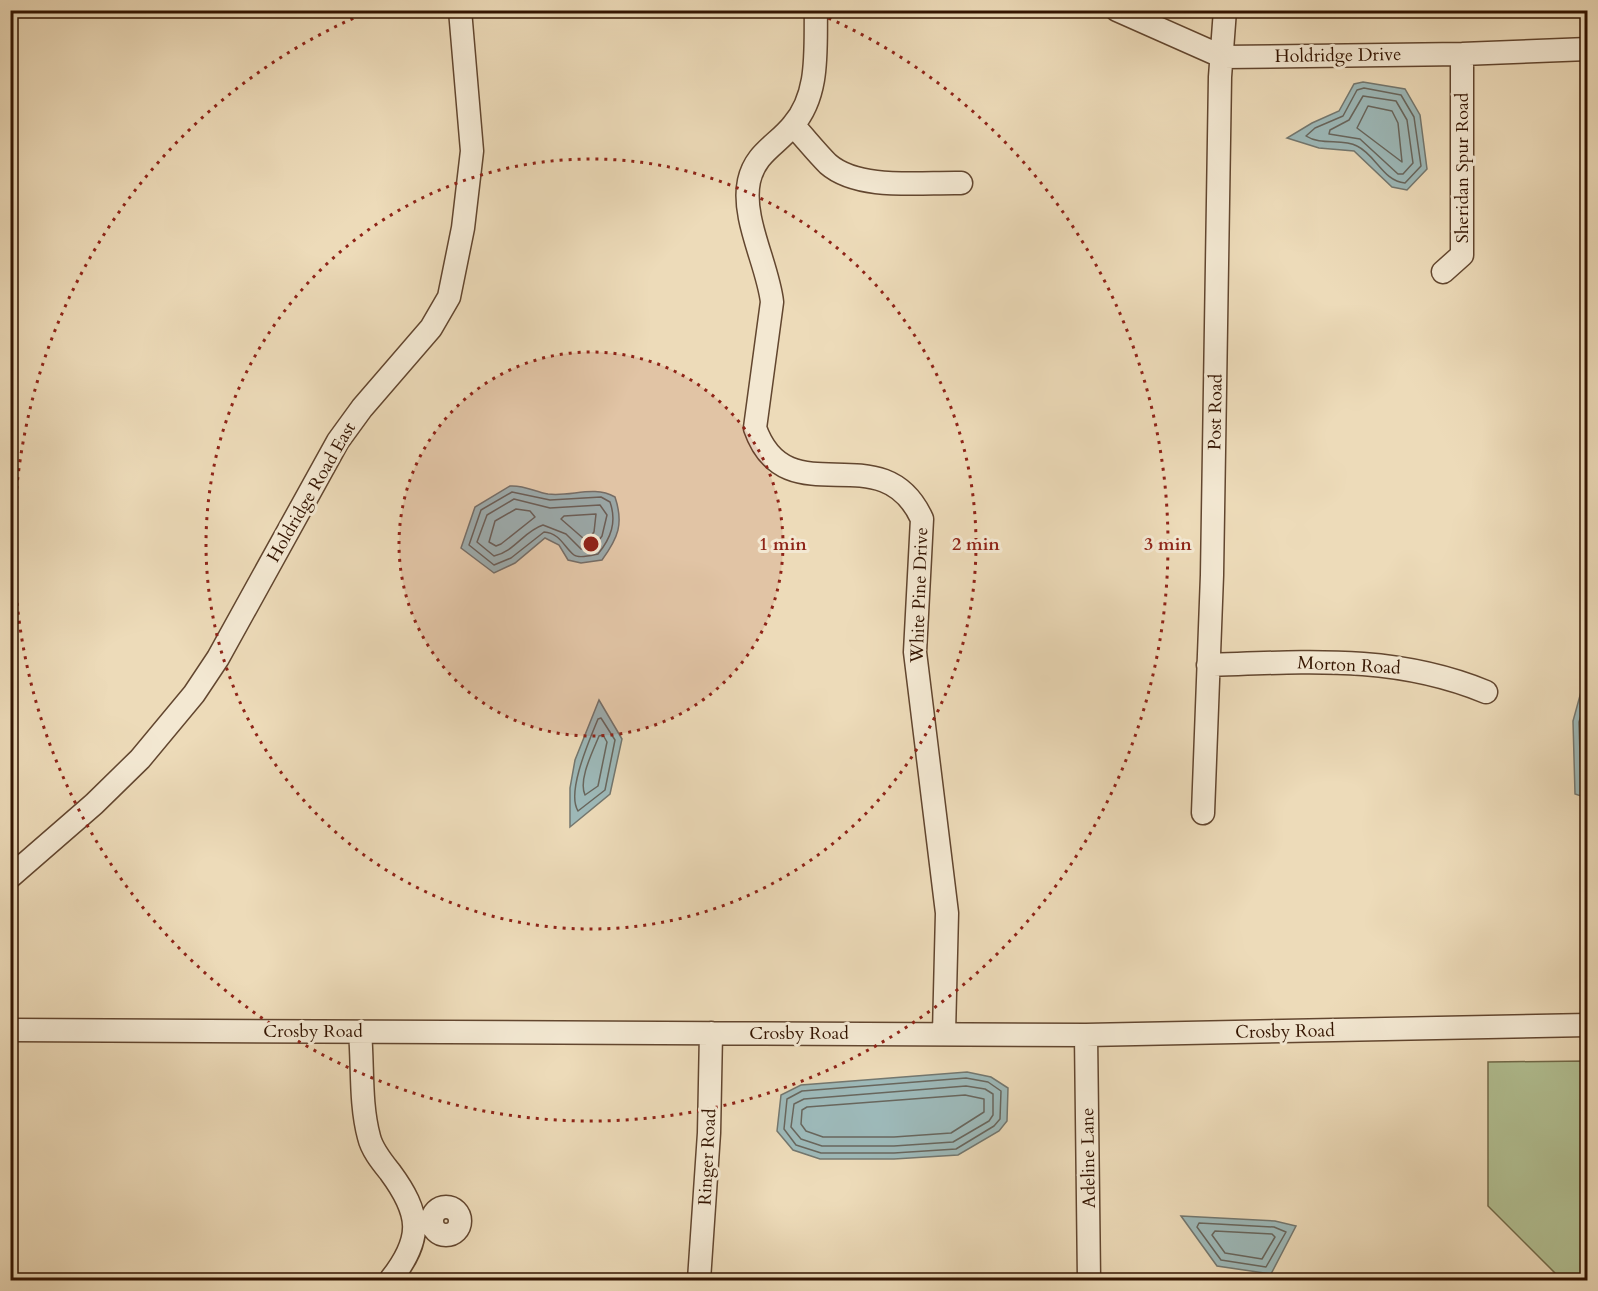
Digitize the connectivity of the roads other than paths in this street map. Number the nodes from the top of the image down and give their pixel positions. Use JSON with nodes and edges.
{"nodes":[{"id":1,"x":460,"y":10,"type":"edge"},
{"id":2,"x":816,"y":10,"type":"edge"},
{"id":3,"x":1117,"y":10,"type":"edge"},
{"id":4,"x":1225,"y":10,"type":"edge"},
{"id":5,"x":1578,"y":50,"type":"edge"},
{"id":6,"x":1462,"y":54,"type":"junction"},
{"id":7,"x":1223,"y":57,"type":"junction"},
{"id":8,"x":793,"y":125,"type":"junction"},
{"id":9,"x":961,"y":183,"type":"dead end"},
{"id":10,"x":1443,"y":272,"type":"dead end"},
{"id":11,"x":1208,"y":665,"type":"junction"},
{"id":12,"x":1486,"y":692,"type":"dead end"},
{"id":13,"x":1203,"y":813,"type":"dead end"},
{"id":14,"x":10,"y":877,"type":"edge"},
{"id":15,"x":1587,"y":1025,"type":"edge"},
{"id":16,"x":10,"y":1030,"type":"edge"},
{"id":17,"x":360,"y":1032,"type":"junction"},
{"id":18,"x":711,"y":1033,"type":"junction"},
{"id":19,"x":944,"y":1033,"type":"junction"},
{"id":20,"x":1086,"y":1035,"type":"junction"},
{"id":21,"x":391,"y":1279,"type":"edge"},
{"id":22,"x":699,"y":1281,"type":"edge"},
{"id":23,"x":1089,"y":1281,"type":"edge"}],
"edges":[{"from":1,"to":14,"type":"street","name":"Holdridge Road East"},
{"from":2,"to":8,"type":"street","name":"White Pine Drive"},
{"from":3,"to":7,"type":"street","name":"Holdridge Drive"},
{"from":4,"to":7,"type":"street","name":"Post Road"},
{"from":5,"to":6,"type":"street","name":"Holdridge Drive"},
{"from":6,"to":7,"type":"street","name":"Holdridge Drive"},
{"from":6,"to":10,"type":"street","name":"Sheridan Spur Road"},
{"from":7,"to":11,"type":"street","name":"Post Road"},
{"from":8,"to":9,"type":"street"},
{"from":8,"to":19,"type":"street","name":"White Pine Drive"},
{"from":11,"to":12,"type":"street","name":"Morton Road"},
{"from":11,"to":13,"type":"street","name":"Post Road"},
{"from":15,"to":20,"type":"street","name":"Crosby Road"},
{"from":16,"to":17,"type":"street","name":"Crosby Road"},
{"from":17,"to":18,"type":"street","name":"Crosby Road"},
{"from":17,"to":21,"type":"street"},
{"from":18,"to":19,"type":"street","name":"Crosby Road"},
{"from":18,"to":22,"type":"street","name":"Ringer Road"},
{"from":19,"to":20,"type":"street","name":"Crosby Road"},
{"from":20,"to":23,"type":"street","name":"Adeline Lane"}]}
